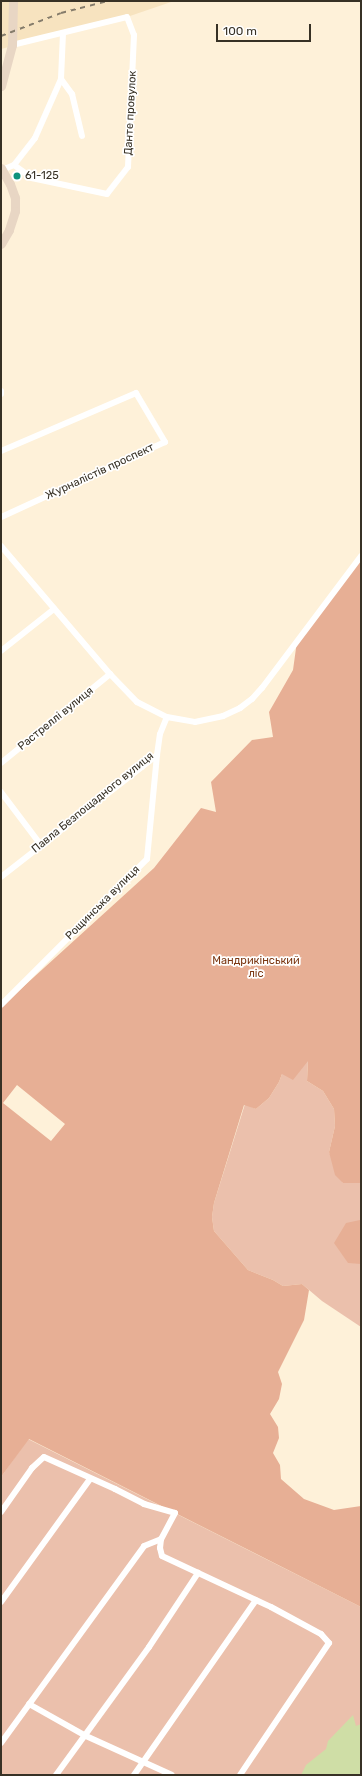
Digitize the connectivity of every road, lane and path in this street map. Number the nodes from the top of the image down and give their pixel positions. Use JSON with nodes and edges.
{"nodes":[{"id":1,"x":13,"y":1,"type":"edge"},
{"id":2,"x":63,"y":33,"type":"junction"},
{"id":3,"x":12,"y":45,"type":"junction"},
{"id":4,"x":61,"y":79,"type":"junction"},
{"id":5,"x":1,"y":86,"type":"edge"},
{"id":6,"x":82,"y":136,"type":"dead end"},
{"id":7,"x":14,"y":165,"type":"junction"},
{"id":8,"x":2,"y":169,"type":"edge"},
{"id":9,"x":1,"y":244,"type":"edge"},
{"id":10,"x":1,"y":391,"type":"edge"},
{"id":11,"x":1,"y":394,"type":"edge"},
{"id":12,"x":1,"y":451,"type":"edge"},
{"id":13,"x":1,"y":517,"type":"edge"},
{"id":14,"x":1,"y":546,"type":"edge"},
{"id":15,"x":361,"y":556,"type":"edge"},
{"id":16,"x":54,"y":609,"type":"junction"},
{"id":17,"x":1,"y":651,"type":"edge"},
{"id":18,"x":110,"y":674,"type":"junction"},
{"id":19,"x":167,"y":718,"type":"junction"},
{"id":20,"x":157,"y":754,"type":"junction"},
{"id":21,"x":1,"y":763,"type":"edge"},
{"id":22,"x":1,"y":792,"type":"edge"},
{"id":23,"x":42,"y":845,"type":"junction"},
{"id":24,"x":1,"y":877,"type":"edge"},
{"id":25,"x":1,"y":1005,"type":"edge"},
{"id":26,"x":90,"y":1479,"type":"junction"},
{"id":27,"x":1,"y":1512,"type":"edge"},
{"id":28,"x":161,"y":1539,"type":"junction"},
{"id":29,"x":198,"y":1573,"type":"junction"},
{"id":30,"x":256,"y":1600,"type":"junction"},
{"id":31,"x":1,"y":1602,"type":"edge"},
{"id":32,"x":29,"y":1704,"type":"junction"},
{"id":33,"x":86,"y":1736,"type":"junction"},
{"id":34,"x":1,"y":1743,"type":"edge"},
{"id":35,"x":143,"y":1763,"type":"junction"},
{"id":36,"x":56,"y":1775,"type":"edge"},
{"id":37,"x":134,"y":1775,"type":"edge"},
{"id":38,"x":172,"y":1775,"type":"edge"},
{"id":39,"x":240,"y":1775,"type":"edge"}],
"edges":[{"from":1,"to":3,"type":"main road"},
{"from":2,"to":3,"type":"street","name":"Данте провулок"},
{"from":2,"to":4,"type":"street"},
{"from":2,"to":7,"type":"street","name":"Данте провулок"},
{"from":3,"to":5,"type":"main road"},
{"from":4,"to":6,"type":"street"},
{"from":4,"to":7,"type":"street"},
{"from":7,"to":8,"type":"street"},
{"from":8,"to":9,"type":"main road"},
{"from":10,"to":11,"type":"street"},
{"from":12,"to":13,"type":"street","name":"Журналістів проспект"},
{"from":14,"to":16,"type":"street"},
{"from":15,"to":19,"type":"street"},
{"from":16,"to":17,"type":"street"},
{"from":16,"to":18,"type":"street"},
{"from":18,"to":19,"type":"street"},
{"from":18,"to":21,"type":"street","name":"Растреллі вулиця"},
{"from":19,"to":20,"type":"street","name":"Павла Безпощадного вулиця"},
{"from":20,"to":23,"type":"street","name":"Павла Безпощадного вулиця"},
{"from":20,"to":25,"type":"street","name":"Рощинська вулиця"},
{"from":22,"to":23,"type":"street"},
{"from":23,"to":24,"type":"street","name":"Павла Безпощадного вулиця"},
{"from":26,"to":27,"type":"street"},
{"from":26,"to":28,"type":"street"},
{"from":26,"to":31,"type":"street"},
{"from":28,"to":29,"type":"street"},
{"from":28,"to":32,"type":"street"},
{"from":29,"to":30,"type":"street"},
{"from":29,"to":33,"type":"street"},
{"from":30,"to":35,"type":"street"},
{"from":30,"to":39,"type":"street"},
{"from":32,"to":33,"type":"street"},
{"from":32,"to":34,"type":"street"},
{"from":33,"to":35,"type":"street"},
{"from":33,"to":36,"type":"street"},
{"from":35,"to":37,"type":"street"},
{"from":35,"to":38,"type":"street"}]}
